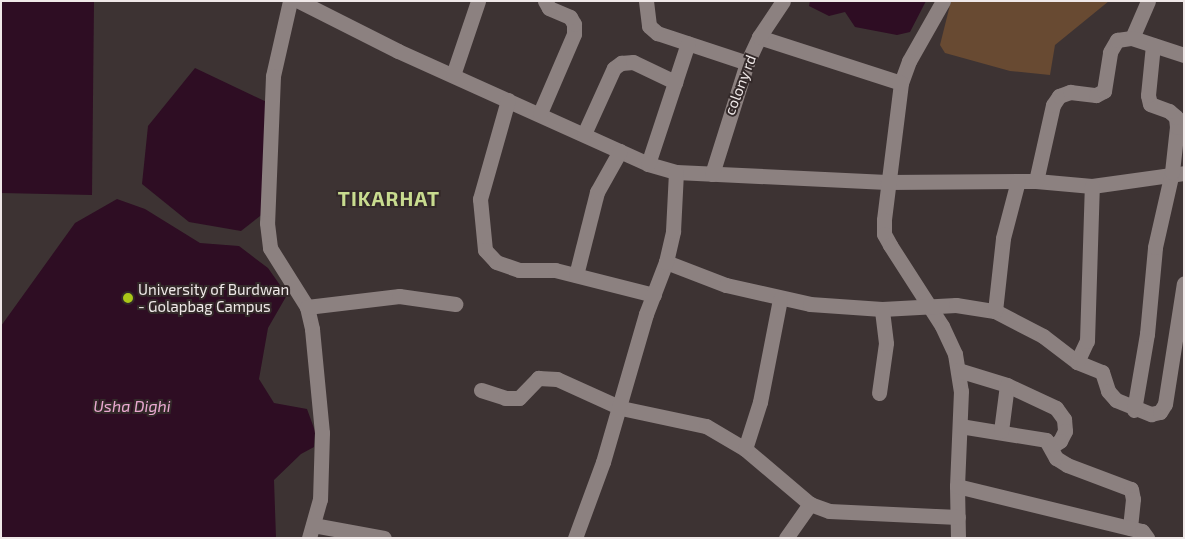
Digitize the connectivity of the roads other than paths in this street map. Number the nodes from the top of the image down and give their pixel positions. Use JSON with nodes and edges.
{"nodes":[{"id":1,"x":290,"y":1,"type":"edge"},
{"id":2,"x":299,"y":1,"type":"edge"},
{"id":3,"x":478,"y":1,"type":"edge"},
{"id":4,"x":545,"y":1,"type":"edge"},
{"id":5,"x":646,"y":1,"type":"edge"},
{"id":6,"x":943,"y":1,"type":"edge"},
{"id":7,"x":1148,"y":1,"type":"edge"},
{"id":8,"x":780,"y":2,"type":"edge"},
{"id":9,"x":759,"y":37,"type":"junction"},
{"id":10,"x":1132,"y":38,"type":"junction"},
{"id":11,"x":688,"y":43,"type":"junction"},
{"id":12,"x":1153,"y":45,"type":"junction"},
{"id":13,"x":1184,"y":55,"type":"edge"},
{"id":14,"x":747,"y":63,"type":"junction"},
{"id":15,"x":452,"y":75,"type":"junction"},
{"id":16,"x":675,"y":82,"type":"junction"},
{"id":17,"x":901,"y":83,"type":"junction"},
{"id":18,"x":508,"y":100,"type":"junction"},
{"id":19,"x":540,"y":113,"type":"junction"},
{"id":20,"x":584,"y":134,"type":"junction"},
{"id":21,"x":620,"y":151,"type":"junction"},
{"id":22,"x":648,"y":164,"type":"junction"},
{"id":23,"x":676,"y":172,"type":"junction"},
{"id":24,"x":1178,"y":172,"type":"edge"},
{"id":25,"x":712,"y":174,"type":"junction"},
{"id":26,"x":1018,"y":181,"type":"junction"},
{"id":27,"x":1036,"y":181,"type":"junction"},
{"id":28,"x":886,"y":182,"type":"junction"},
{"id":29,"x":1092,"y":186,"type":"junction"},
{"id":30,"x":666,"y":262,"type":"junction"},
{"id":31,"x":576,"y":276,"type":"junction"},
{"id":32,"x":1184,"y":284,"type":"edge"},
{"id":33,"x":654,"y":294,"type":"junction"},
{"id":34,"x":780,"y":299,"type":"junction"},
{"id":35,"x":455,"y":304,"type":"dead end"},
{"id":36,"x":928,"y":306,"type":"junction"},
{"id":37,"x":307,"y":307,"type":"junction"},
{"id":38,"x":882,"y":309,"type":"junction"},
{"id":39,"x":995,"y":311,"type":"junction"},
{"id":40,"x":1077,"y":362,"type":"junction"},
{"id":41,"x":958,"y":370,"type":"junction"},
{"id":42,"x":1168,"y":383,"type":"junction"},
{"id":43,"x":1008,"y":385,"type":"junction"},
{"id":44,"x":1184,"y":386,"type":"edge"},
{"id":45,"x":481,"y":390,"type":"dead end"},
{"id":46,"x":879,"y":393,"type":"dead end"},
{"id":47,"x":621,"y":408,"type":"junction"},
{"id":48,"x":1134,"y":410,"type":"junction"},
{"id":49,"x":960,"y":426,"type":"junction"},
{"id":50,"x":1001,"y":431,"type":"junction"},
{"id":51,"x":1052,"y":446,"type":"junction"},
{"id":52,"x":745,"y":449,"type":"junction"},
{"id":53,"x":957,"y":486,"type":"junction"},
{"id":54,"x":810,"y":504,"type":"junction"},
{"id":55,"x":958,"y":517,"type":"junction"},
{"id":56,"x":1130,"y":528,"type":"junction"},
{"id":57,"x":311,"y":531,"type":"edge"},
{"id":58,"x":384,"y":538,"type":"edge"},
{"id":59,"x":575,"y":538,"type":"edge"},
{"id":60,"x":786,"y":538,"type":"edge"},
{"id":61,"x":958,"y":538,"type":"edge"},
{"id":62,"x":1147,"y":538,"type":"edge"}],
"edges":[{"from":1,"to":37,"type":"street"},
{"from":2,"to":15,"type":"street"},
{"from":3,"to":15,"type":"street"},
{"from":4,"to":19,"type":"street"},
{"from":5,"to":11,"type":"street"},
{"from":6,"to":17,"type":"street"},
{"from":7,"to":10,"type":"street"},
{"from":8,"to":9,"type":"street","name":"colony rd"},
{"from":9,"to":14,"type":"street","name":"colony rd"},
{"from":9,"to":17,"type":"street"},
{"from":10,"to":12,"type":"street"},
{"from":10,"to":27,"type":"street"},
{"from":11,"to":14,"type":"street"},
{"from":11,"to":16,"type":"street"},
{"from":12,"to":13,"type":"street"},
{"from":12,"to":24,"type":"street"},
{"from":14,"to":25,"type":"street","name":"colony rd"},
{"from":15,"to":18,"type":"street"},
{"from":16,"to":20,"type":"street"},
{"from":16,"to":22,"type":"street"},
{"from":17,"to":28,"type":"street"},
{"from":18,"to":19,"type":"street"},
{"from":18,"to":31,"type":"street"},
{"from":19,"to":20,"type":"street"},
{"from":20,"to":21,"type":"street"},
{"from":21,"to":22,"type":"street"},
{"from":21,"to":31,"type":"street"},
{"from":22,"to":23,"type":"street"},
{"from":23,"to":25,"type":"street"},
{"from":23,"to":30,"type":"street"},
{"from":24,"to":29,"type":"street"},
{"from":24,"to":48,"type":"street"},
{"from":25,"to":28,"type":"street"},
{"from":26,"to":27,"type":"street"},
{"from":26,"to":28,"type":"street"},
{"from":26,"to":39,"type":"street"},
{"from":27,"to":29,"type":"street"},
{"from":28,"to":36,"type":"street"},
{"from":29,"to":40,"type":"street"},
{"from":30,"to":33,"type":"street"},
{"from":30,"to":34,"type":"street"},
{"from":31,"to":33,"type":"street"},
{"from":32,"to":42,"type":"street"},
{"from":33,"to":47,"type":"street"},
{"from":34,"to":38,"type":"street"},
{"from":34,"to":52,"type":"street"},
{"from":35,"to":37,"type":"street"},
{"from":36,"to":38,"type":"street"},
{"from":36,"to":39,"type":"street"},
{"from":36,"to":41,"type":"street"},
{"from":37,"to":57,"type":"street"},
{"from":38,"to":46,"type":"street"},
{"from":39,"to":40,"type":"street"},
{"from":40,"to":48,"type":"street"},
{"from":41,"to":43,"type":"street"},
{"from":41,"to":49,"type":"street"},
{"from":42,"to":44,"type":"street"},
{"from":42,"to":48,"type":"street"},
{"from":43,"to":50,"type":"street"},
{"from":43,"to":51,"type":"street"},
{"from":45,"to":47,"type":"street"},
{"from":47,"to":52,"type":"street"},
{"from":47,"to":59,"type":"street"},
{"from":49,"to":50,"type":"street"},
{"from":49,"to":53,"type":"street"},
{"from":50,"to":51,"type":"street"},
{"from":51,"to":56,"type":"street"},
{"from":52,"to":54,"type":"street"},
{"from":53,"to":55,"type":"street"},
{"from":53,"to":56,"type":"street"},
{"from":54,"to":55,"type":"street"},
{"from":54,"to":60,"type":"street"},
{"from":55,"to":61,"type":"street"},
{"from":56,"to":62,"type":"street"},
{"from":57,"to":58,"type":"street"}]}
